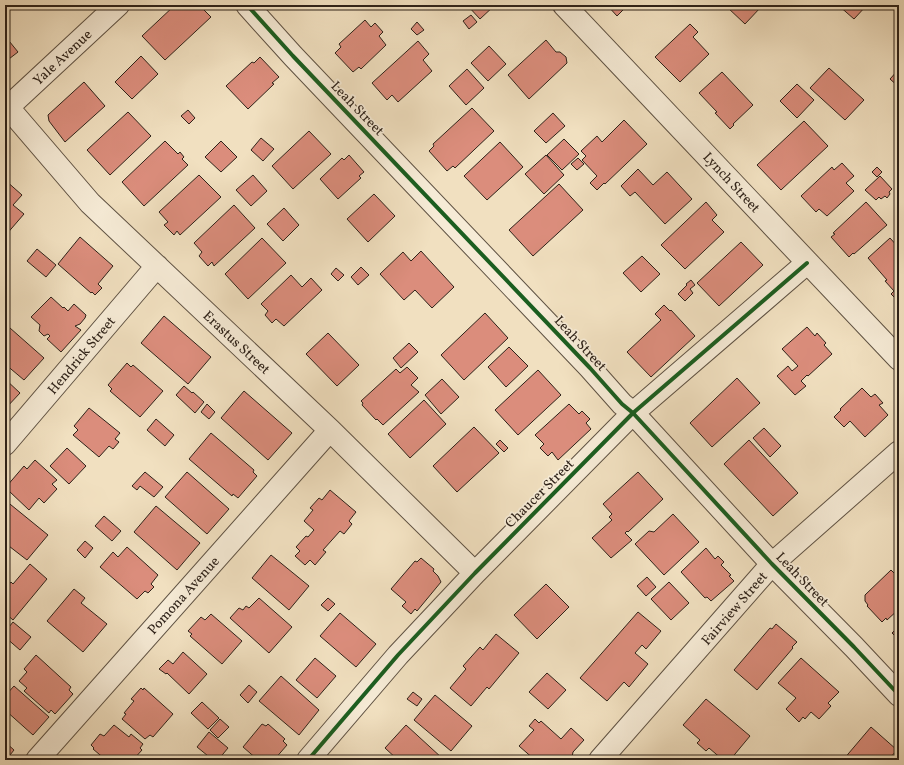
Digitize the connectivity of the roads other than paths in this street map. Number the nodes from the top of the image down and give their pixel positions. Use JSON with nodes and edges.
{"nodes":[{"id":1,"x":118,"y":5,"type":"edge"},
{"id":2,"x":247,"y":5,"type":"edge"},
{"id":3,"x":564,"y":5,"type":"edge"},
{"id":4,"x":6,"y":107,"type":"edge"},
{"id":5,"x":807,"y":263,"type":"junction"},
{"id":6,"x":156,"y":266,"type":"junction"},
{"id":7,"x":899,"y":359,"type":"edge"},
{"id":8,"x":633,"y":413,"type":"junction"},
{"id":9,"x":330,"y":430,"type":"junction"},
{"id":10,"x":5,"y":444,"type":"edge"},
{"id":11,"x":899,"y":452,"type":"edge"},
{"id":12,"x":772,"y":564,"type":"junction"},
{"id":13,"x":475,"y":573,"type":"junction"},
{"id":14,"x":899,"y":696,"type":"edge"},
{"id":15,"x":37,"y":760,"type":"edge"},
{"id":16,"x":308,"y":760,"type":"edge"},
{"id":17,"x":600,"y":760,"type":"edge"}],
"edges":[{"from":1,"to":4,"type":"street","name":"Yale Avenue"},
{"from":2,"to":8,"type":"street","name":"Leah Street"},
{"from":3,"to":5,"type":"street","name":"Lynch Street"},
{"from":4,"to":6,"type":"street","name":"Erastus Street"},
{"from":5,"to":7,"type":"street","name":"Lynch Street"},
{"from":5,"to":8,"type":"street","name":"Chaucer Street"},
{"from":6,"to":9,"type":"street","name":"Erastus Street"},
{"from":6,"to":10,"type":"street","name":"Hendrick Street"},
{"from":8,"to":12,"type":"street","name":"Leah Street"},
{"from":8,"to":13,"type":"street","name":"Chaucer Street"},
{"from":9,"to":13,"type":"street","name":"Erastus Street"},
{"from":9,"to":15,"type":"street","name":"Pomona Avenue"},
{"from":11,"to":12,"type":"street","name":"Fairview Street"},
{"from":12,"to":14,"type":"street","name":"Leah Street"},
{"from":12,"to":17,"type":"street","name":"Fairview Street"},
{"from":13,"to":16,"type":"street","name":"Chaucer Street"}]}
